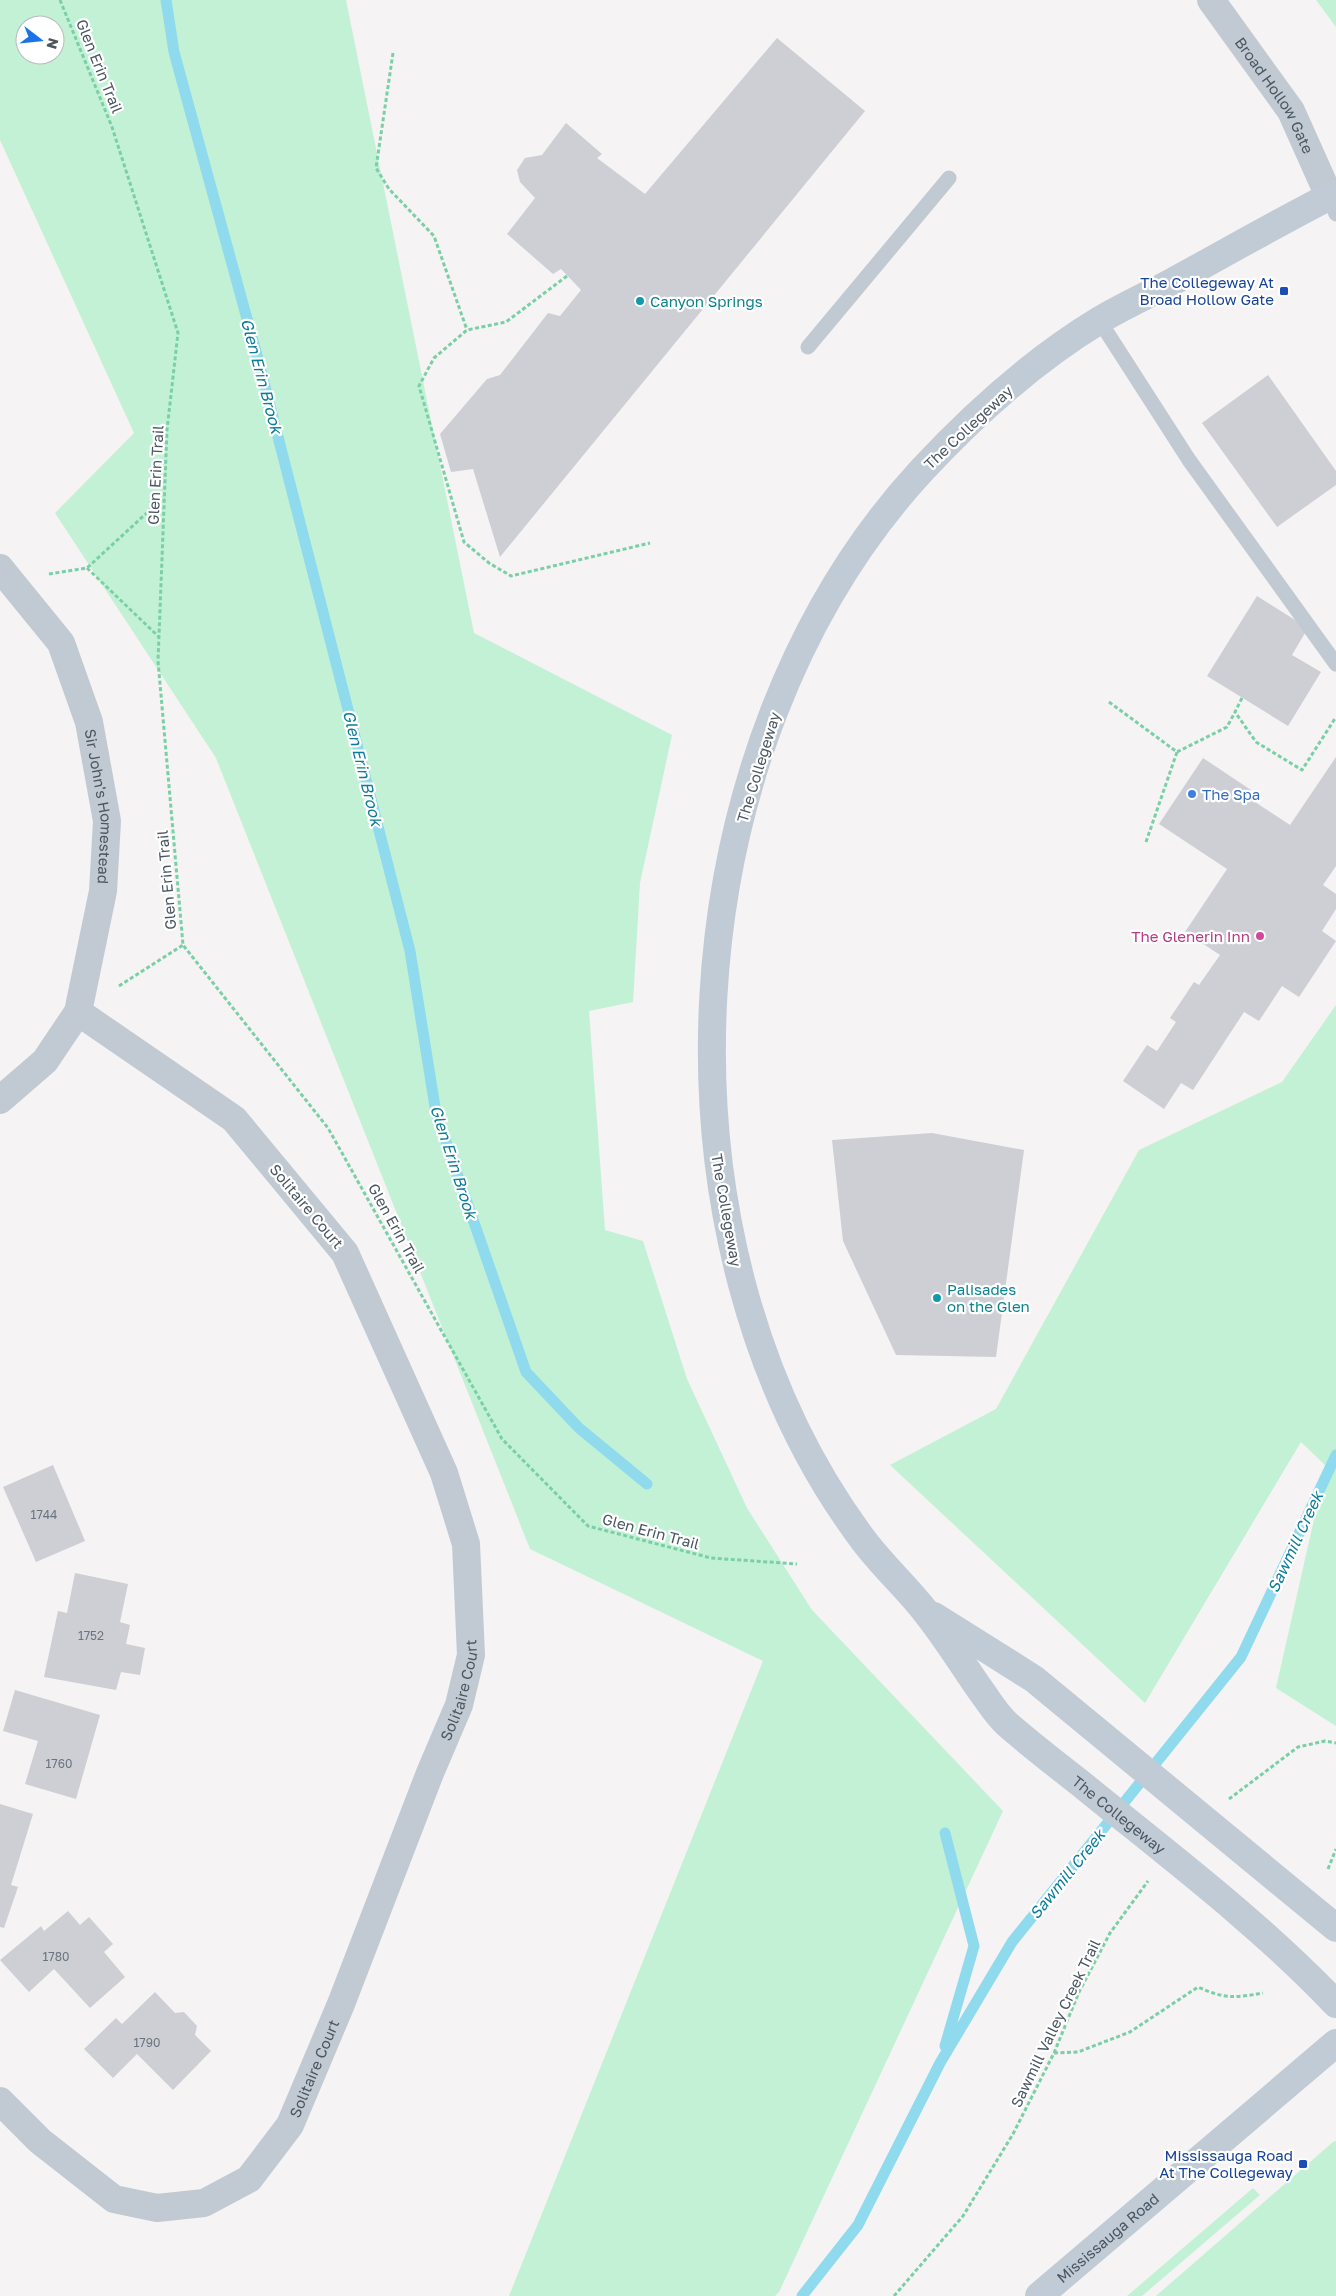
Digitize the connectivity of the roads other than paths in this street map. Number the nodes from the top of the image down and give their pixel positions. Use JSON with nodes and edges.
{"nodes":[{"id":1,"x":1210,"y":0,"type":"edge"},
{"id":2,"x":949,"y":178,"type":"dead end"},
{"id":3,"x":1334,"y":201,"type":"edge"},
{"id":4,"x":1099,"y":320,"type":"junction"},
{"id":5,"x":808,"y":347,"type":"dead end"},
{"id":6,"x":0,"y":568,"type":"edge"},
{"id":7,"x":1336,"y":664,"type":"edge"},
{"id":8,"x":78,"y":1012,"type":"junction"},
{"id":9,"x":0,"y":1100,"type":"edge"},
{"id":10,"x":925,"y":1610,"type":"junction"},
{"id":11,"x":1336,"y":1928,"type":"edge"},
{"id":12,"x":1336,"y":2004,"type":"edge"},
{"id":13,"x":1336,"y":2043,"type":"edge"},
{"id":14,"x":0,"y":2100,"type":"edge"},
{"id":15,"x":1039,"y":2296,"type":"edge"}],
"edges":[{"from":1,"to":3,"type":"street","name":"Broad Hollow Gate"},
{"from":2,"to":5,"type":"lane"},
{"from":3,"to":4,"type":"street","name":"The Collegeway"},
{"from":4,"to":7,"type":"lane"},
{"from":4,"to":10,"type":"street","name":"The Collegeway"},
{"from":6,"to":8,"type":"street","name":"Sir John's Homestead"},
{"from":8,"to":9,"type":"street","name":"Sir John's Homestead"},
{"from":8,"to":14,"type":"street","name":"Solitaire Court"},
{"from":10,"to":11,"type":"street","name":"The Collegeway"},
{"from":10,"to":12,"type":"street","name":"The Collegeway"},
{"from":13,"to":15,"type":"street","name":"Mississauga Road"}]}
